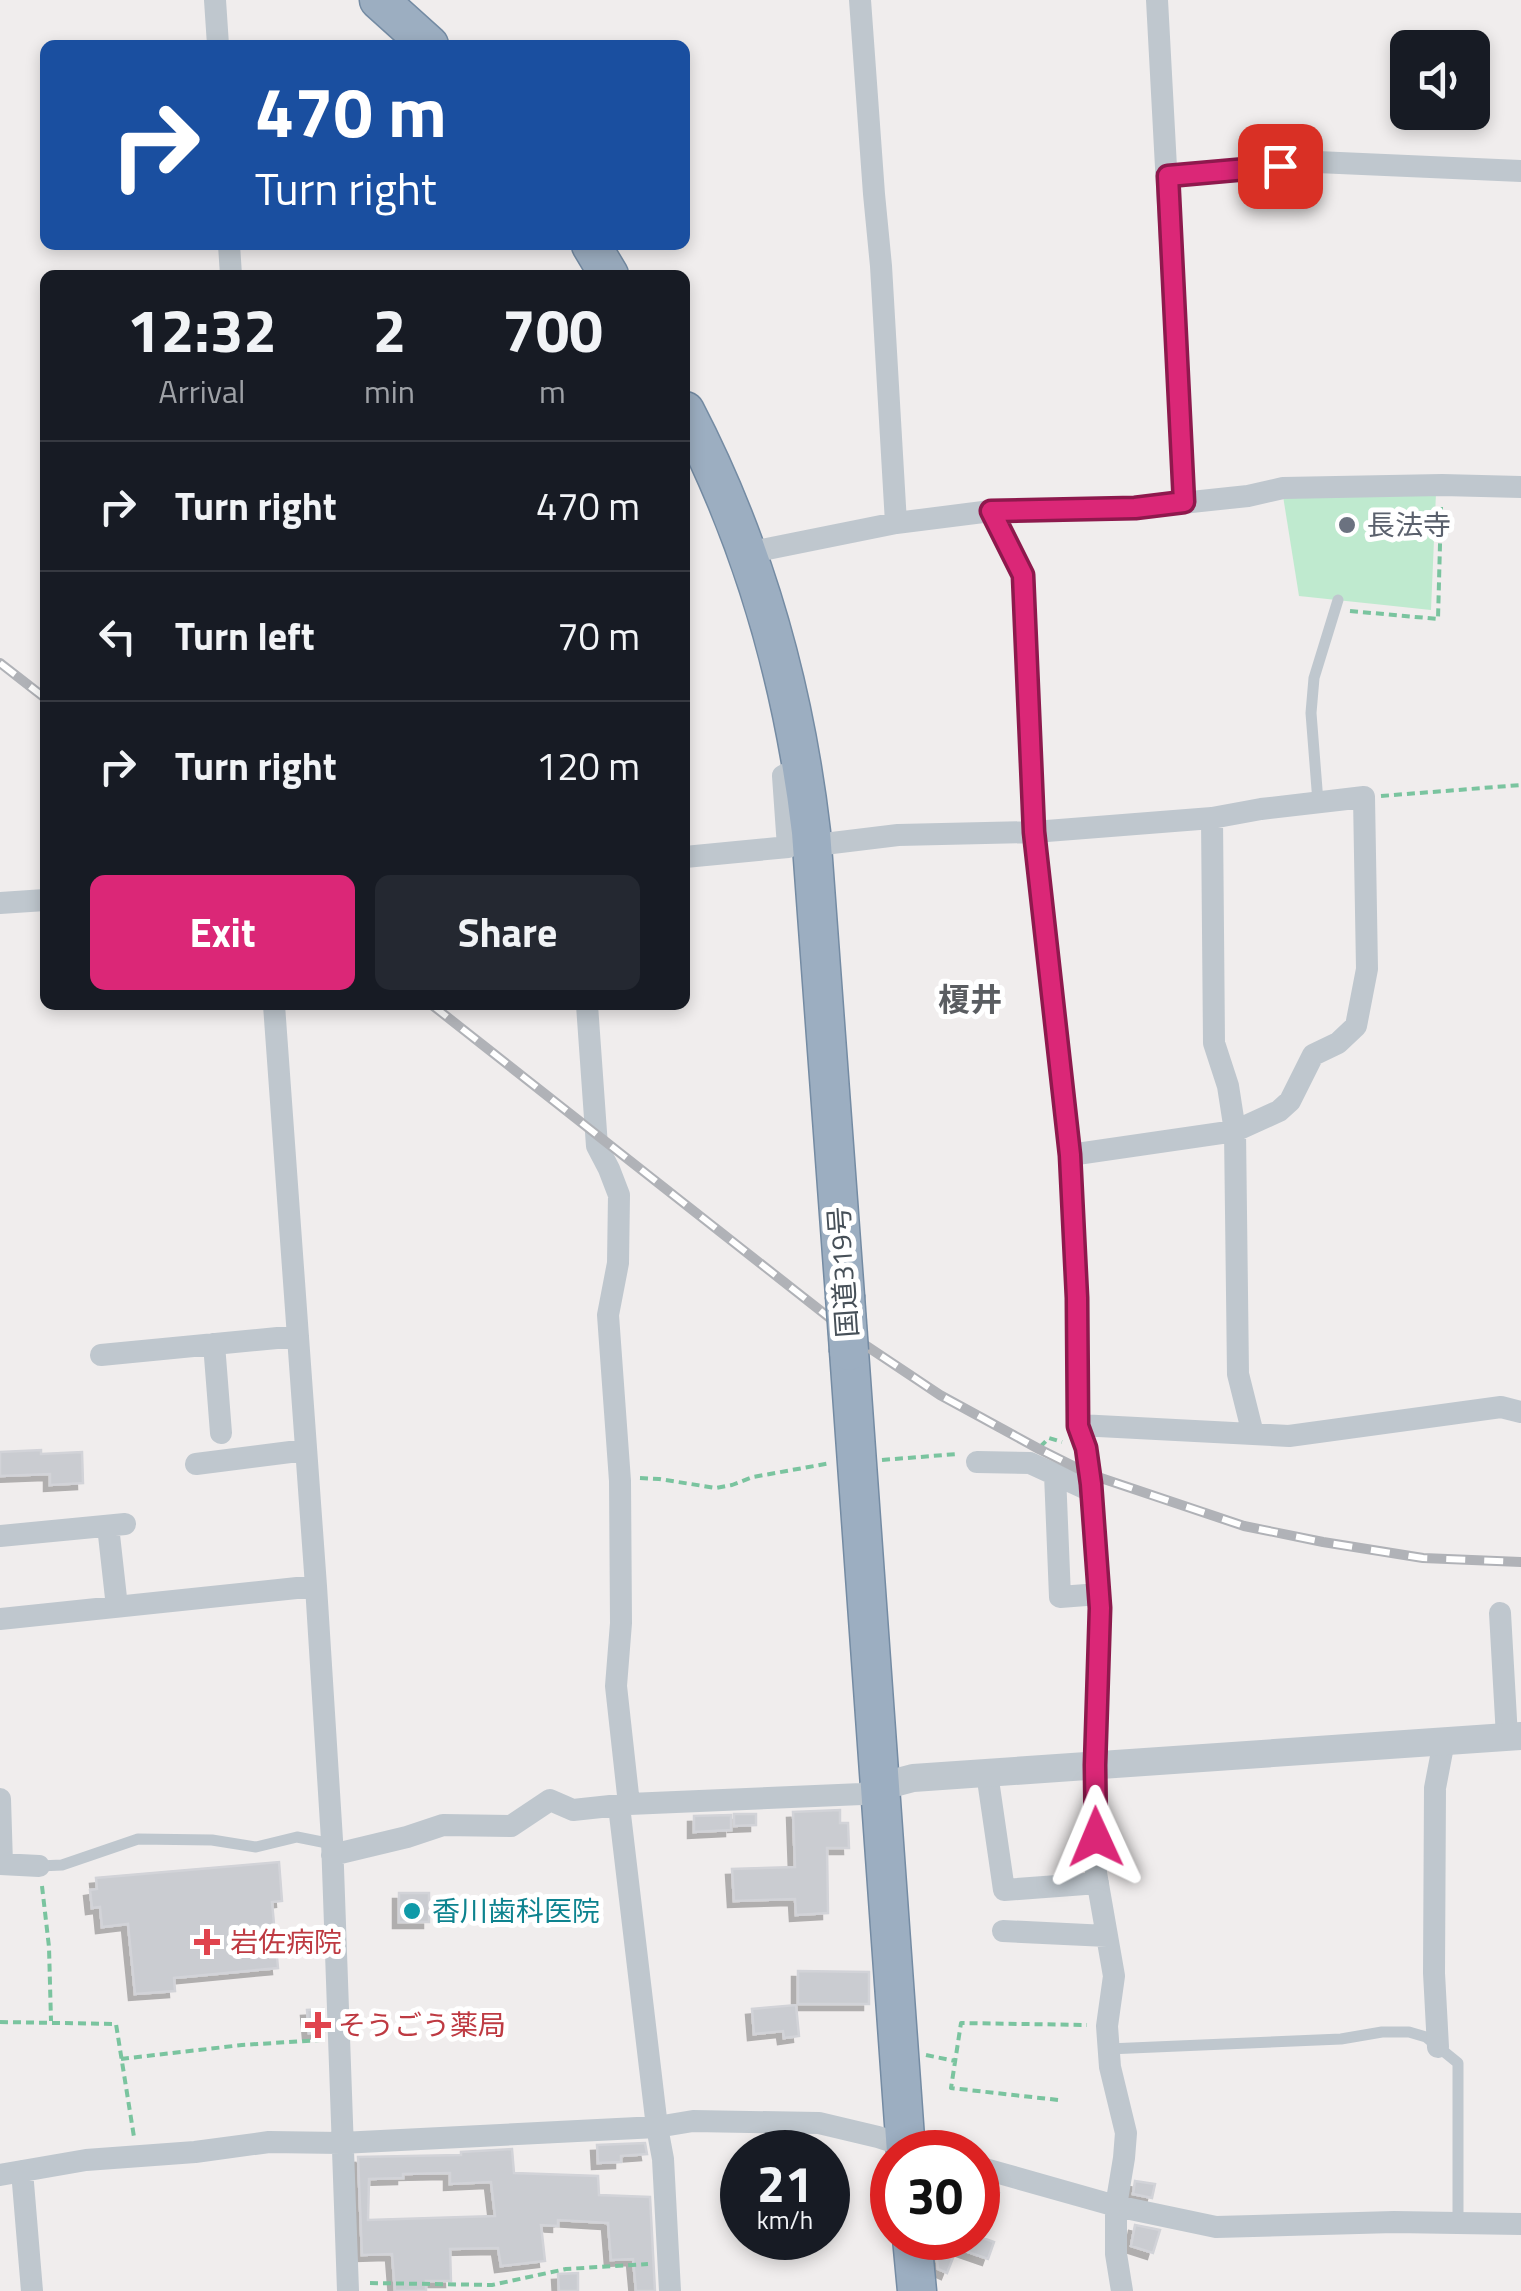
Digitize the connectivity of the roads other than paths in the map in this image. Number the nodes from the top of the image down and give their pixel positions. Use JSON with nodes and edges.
{"nodes":[{"id":1,"x":216,"y":0,"type":"edge"},
{"id":2,"x":379,"y":0,"type":"edge"},
{"id":3,"x":860,"y":0,"type":"edge"},
{"id":4,"x":1156,"y":0,"type":"edge"},
{"id":5,"x":218,"y":40,"type":"edge"},
{"id":6,"x":423,"y":40,"type":"edge"},
{"id":7,"x":1521,"y":172,"type":"edge"},
{"id":8,"x":1168,"y":176,"type":"junction"},
{"id":9,"x":690,"y":421,"type":"edge"},
{"id":10,"x":1521,"y":487,"type":"edge"},
{"id":11,"x":1184,"y":502,"type":"junction"},
{"id":12,"x":991,"y":511,"type":"junction"},
{"id":13,"x":896,"y":523,"type":"junction"},
{"id":14,"x":746,"y":553,"type":"junction"},
{"id":15,"x":1336,"y":605,"type":"road end"},
{"id":16,"x":803,"y":765,"type":"junction"},
{"id":17,"x":1318,"y":802,"type":"junction"},
{"id":18,"x":1212,"y":818,"type":"junction"},
{"id":19,"x":1034,"y":832,"type":"junction"},
{"id":20,"x":824,"y":844,"type":"dead end"},
{"id":21,"x":690,"y":856,"type":"edge"},
{"id":22,"x":40,"y":900,"type":"edge"},
{"id":23,"x":0,"y":903,"type":"edge"},
{"id":24,"x":274,"y":1010,"type":"edge"},
{"id":25,"x":587,"y":1010,"type":"edge"},
{"id":26,"x":1235,"y":1131,"type":"junction"},
{"id":27,"x":1070,"y":1155,"type":"junction"},
{"id":28,"x":298,"y":1336,"type":"junction"},
{"id":29,"x":214,"y":1344,"type":"junction"},
{"id":30,"x":100,"y":1355,"type":"dead end"},
{"id":31,"x":1521,"y":1412,"type":"edge"},
{"id":32,"x":1078,"y":1426,"type":"junction"},
{"id":33,"x":221,"y":1433,"type":"dead end"},
{"id":34,"x":1253,"y":1434,"type":"junction"},
{"id":35,"x":306,"y":1450,"type":"junction"},
{"id":36,"x":977,"y":1462,"type":"dead end"},
{"id":37,"x":196,"y":1464,"type":"dead end"},
{"id":38,"x":1056,"y":1474,"type":"junction"},
{"id":39,"x":1092,"y":1491,"type":"junction"},
{"id":40,"x":0,"y":1536,"type":"edge"},
{"id":41,"x":316,"y":1586,"type":"junction"},
{"id":42,"x":1099,"y":1594,"type":"junction"},
{"id":43,"x":117,"y":1607,"type":"junction"},
{"id":44,"x":1500,"y":1613,"type":"dead end"},
{"id":45,"x":0,"y":1619,"type":"edge"},
{"id":46,"x":1514,"y":1736,"type":"edge"},
{"id":47,"x":1444,"y":1741,"type":"junction"},
{"id":48,"x":1095,"y":1765,"type":"junction"},
{"id":49,"x":988,"y":1773,"type":"junction"},
{"id":50,"x":879,"y":1787,"type":"junction"},
{"id":51,"x":0,"y":1799,"type":"edge"},
{"id":52,"x":624,"y":1805,"type":"junction"},
{"id":53,"x":332,"y":1850,"type":"junction"},
{"id":54,"x":1,"y":1864,"type":"edge"},
{"id":55,"x":39,"y":1866,"type":"joint"},
{"id":56,"x":1098,"y":1883,"type":"junction"},
{"id":57,"x":1003,"y":1931,"type":"dead end"},
{"id":58,"x":1107,"y":1936,"type":"junction"},
{"id":59,"x":1108,"y":2038,"type":"junction"},
{"id":60,"x":1438,"y":2047,"type":"junction"},
{"id":61,"x":657,"y":2127,"type":"junction"},
{"id":62,"x":910,"y":2130,"type":"edge"},
{"id":63,"x":870,"y":2135,"type":"edge"},
{"id":64,"x":341,"y":2142,"type":"junction"},
{"id":65,"x":11,"y":2173,"type":"edge"},
{"id":66,"x":1000,"y":2173,"type":"edge"},
{"id":67,"x":1116,"y":2206,"type":"junction"},
{"id":68,"x":1458,"y":2223,"type":"junction"},
{"id":69,"x":1521,"y":2224,"type":"edge"},
{"id":70,"x":914,"y":2260,"type":"edge"},
{"id":71,"x":348,"y":2287,"type":"edge"},
{"id":72,"x":32,"y":2291,"type":"edge"},
{"id":73,"x":670,"y":2291,"type":"edge"},
{"id":74,"x":917,"y":2291,"type":"edge"},
{"id":75,"x":1122,"y":2291,"type":"edge"}],
"edges":[{"from":1,"to":5,"type":"street"},
{"from":2,"to":6,"type":"highway"},
{"from":3,"to":13,"type":"street"},
{"from":4,"to":8,"type":"street"},
{"from":7,"to":8,"type":"street"},
{"from":8,"to":11,"type":"street"},
{"from":9,"to":14,"type":"highway","name":"国道319号"},
{"from":10,"to":11,"type":"street"},
{"from":11,"to":12,"type":"street"},
{"from":12,"to":13,"type":"street"},
{"from":12,"to":19,"type":"street"},
{"from":13,"to":14,"type":"street"},
{"from":14,"to":16,"type":"highway","name":"国道319号"},
{"from":15,"to":17,"type":"lane"},
{"from":16,"to":21,"type":"street"},
{"from":16,"to":50,"type":"highway","name":"国道319号","bridge":true},
{"from":17,"to":18,"type":"street"},
{"from":17,"to":26,"type":"street"},
{"from":18,"to":19,"type":"street"},
{"from":18,"to":26,"type":"street"},
{"from":19,"to":20,"type":"street"},
{"from":19,"to":27,"type":"street"},
{"from":22,"to":23,"type":"street"},
{"from":24,"to":28,"type":"street"},
{"from":25,"to":52,"type":"street"},
{"from":26,"to":27,"type":"street"},
{"from":26,"to":34,"type":"street"},
{"from":27,"to":32,"type":"street"},
{"from":28,"to":29,"type":"street"},
{"from":28,"to":35,"type":"street"},
{"from":29,"to":30,"type":"street"},
{"from":29,"to":33,"type":"street"},
{"from":31,"to":34,"type":"street"},
{"from":32,"to":34,"type":"street"},
{"from":32,"to":39,"type":"street"},
{"from":35,"to":37,"type":"street"},
{"from":35,"to":41,"type":"street"},
{"from":36,"to":38,"type":"street"},
{"from":38,"to":39,"type":"street"},
{"from":38,"to":42,"type":"street"},
{"from":39,"to":42,"type":"street"},
{"from":40,"to":43,"type":"street"},
{"from":41,"to":43,"type":"street"},
{"from":41,"to":53,"type":"street"},
{"from":42,"to":48,"type":"street"},
{"from":43,"to":45,"type":"street"},
{"from":44,"to":46,"type":"street"},
{"from":46,"to":47,"type":"street"},
{"from":47,"to":48,"type":"street"},
{"from":47,"to":60,"type":"street"},
{"from":48,"to":49,"type":"street"},
{"from":48,"to":56,"type":"street"},
{"from":49,"to":50,"type":"street"},
{"from":49,"to":56,"type":"street"},
{"from":50,"to":52,"type":"street"},
{"from":50,"to":62,"type":"highway","name":"国道319号"},
{"from":51,"to":54,"type":"street"},
{"from":52,"to":53,"type":"street"},
{"from":52,"to":61,"type":"street"},
{"from":53,"to":55,"type":"lane"},
{"from":53,"to":64,"type":"street"},
{"from":54,"to":55,"type":"street"},
{"from":56,"to":58,"type":"street"},
{"from":57,"to":58,"type":"street"},
{"from":58,"to":59,"type":"street"},
{"from":59,"to":60,"type":"lane"},
{"from":59,"to":67,"type":"street"},
{"from":60,"to":68,"type":"lane"},
{"from":61,"to":63,"type":"street"},
{"from":61,"to":64,"type":"street"},
{"from":61,"to":73,"type":"street"},
{"from":64,"to":65,"type":"street"},
{"from":64,"to":71,"type":"street"},
{"from":65,"to":72,"type":"street"},
{"from":66,"to":67,"type":"street"},
{"from":67,"to":68,"type":"street"},
{"from":67,"to":75,"type":"street"},
{"from":68,"to":69,"type":"street"},
{"from":70,"to":74,"type":"highway"}]}
